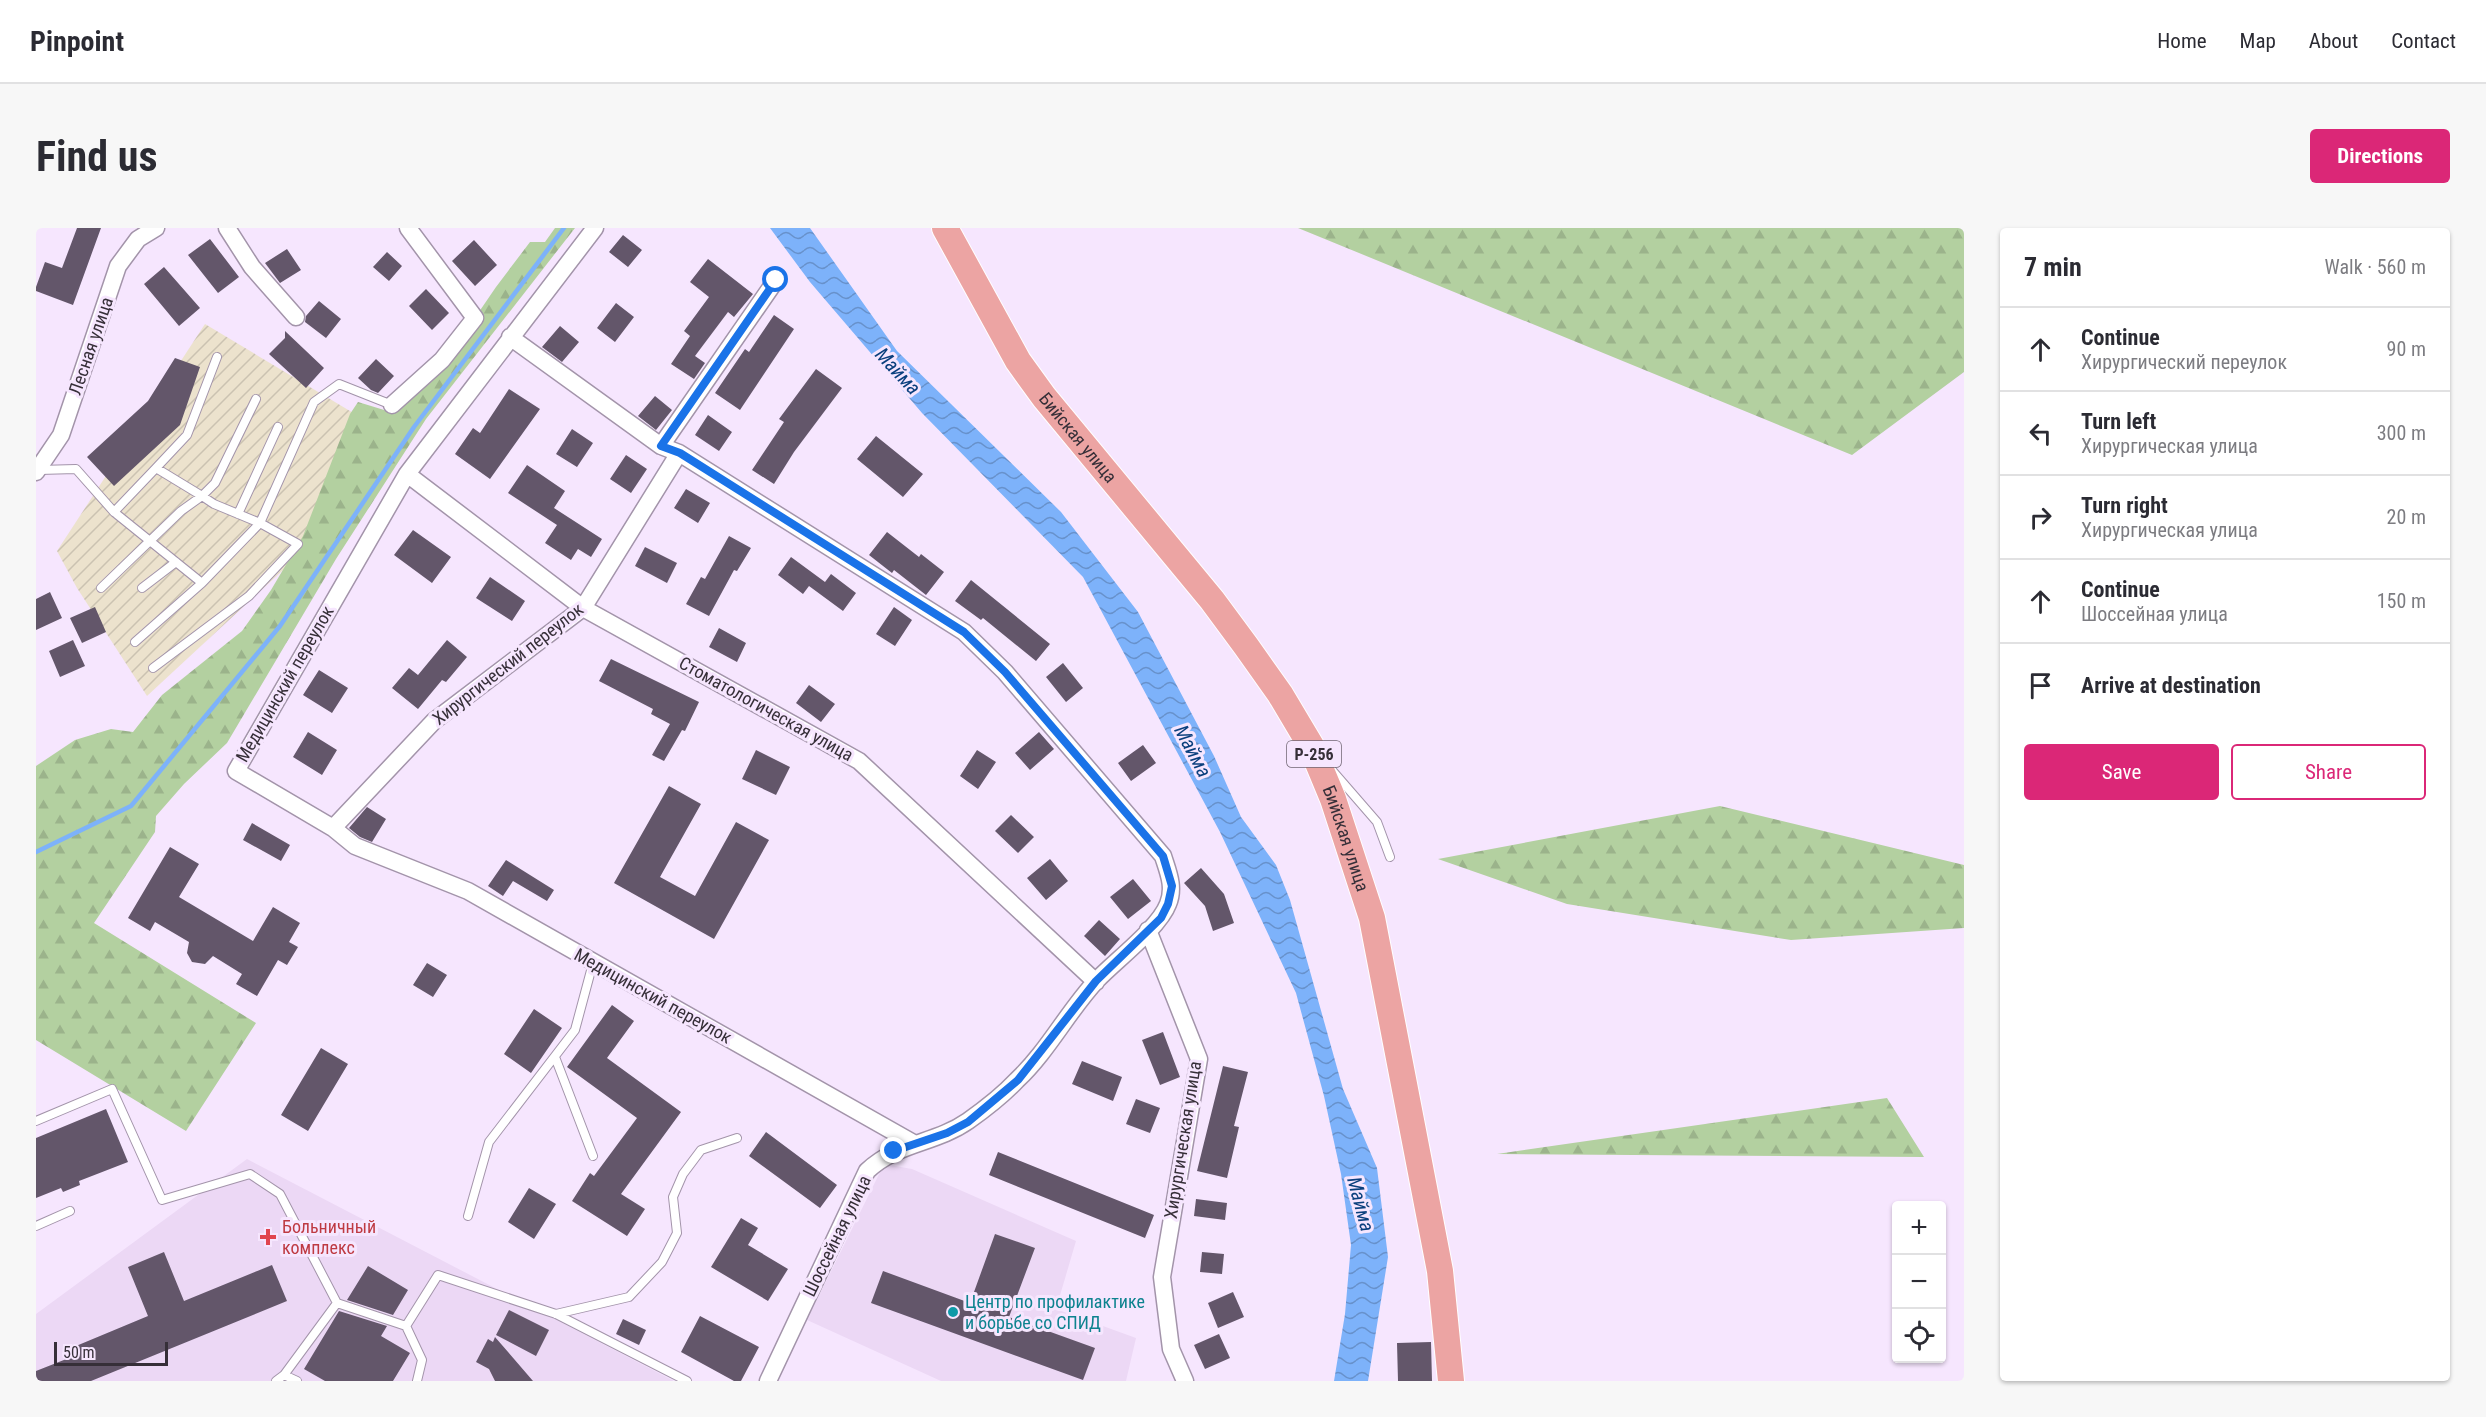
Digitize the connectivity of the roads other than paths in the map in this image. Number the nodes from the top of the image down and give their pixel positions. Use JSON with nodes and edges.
{"nodes":[{"id":1,"x":156,"y":228,"type":"edge"},
{"id":2,"x":227,"y":228,"type":"edge"},
{"id":3,"x":408,"y":228,"type":"edge"},
{"id":4,"x":595,"y":228,"type":"edge"},
{"id":5,"x":945,"y":228,"type":"edge"},
{"id":6,"x":776,"y":280,"type":"dead end"},
{"id":7,"x":296,"y":317,"type":"dead end"},
{"id":8,"x":510,"y":338,"type":"junction"},
{"id":9,"x":217,"y":357,"type":"dead end"},
{"id":10,"x":256,"y":399,"type":"dead end"},
{"id":11,"x":392,"y":405,"type":"joint"},
{"id":12,"x":278,"y":427,"type":"dead end"},
{"id":13,"x":661,"y":446,"type":"junction"},
{"id":14,"x":680,"y":453,"type":"junction"},
{"id":15,"x":156,"y":468,"type":"junction"},
{"id":16,"x":38,"y":471,"type":"edge"},
{"id":17,"x":407,"y":474,"type":"junction"},
{"id":18,"x":202,"y":496,"type":"junction"},
{"id":19,"x":114,"y":513,"type":"junction"},
{"id":20,"x":238,"y":514,"type":"junction"},
{"id":21,"x":260,"y":523,"type":"junction"},
{"id":22,"x":151,"y":542,"type":"junction"},
{"id":23,"x":176,"y":562,"type":"junction"},
{"id":24,"x":202,"y":583,"type":"junction"},
{"id":25,"x":101,"y":588,"type":"dead end"},
{"id":26,"x":142,"y":588,"type":"dead end"},
{"id":27,"x":583,"y":608,"type":"junction"},
{"id":28,"x":135,"y":642,"type":"dead end"},
{"id":29,"x":153,"y":668,"type":"dead end"},
{"id":30,"x":1311,"y":746,"type":"junction"},
{"id":31,"x":333,"y":828,"type":"junction"},
{"id":32,"x":1390,"y":857,"type":"dead end"},
{"id":33,"x":1148,"y":930,"type":"junction"},
{"id":34,"x":593,"y":963,"type":"junction"},
{"id":35,"x":1096,"y":981,"type":"junction"},
{"id":36,"x":555,"y":1057,"type":"junction"},
{"id":37,"x":36,"y":1122,"type":"edge"},
{"id":38,"x":737,"y":1138,"type":"dead end"},
{"id":39,"x":915,"y":1144,"type":"junction"},
{"id":40,"x":593,"y":1156,"type":"dead end"},
{"id":41,"x":70,"y":1210,"type":"dead end"},
{"id":42,"x":468,"y":1216,"type":"dead end"},
{"id":43,"x":36,"y":1226,"type":"edge"},
{"id":44,"x":337,"y":1303,"type":"junction"},
{"id":45,"x":556,"y":1314,"type":"junction"},
{"id":46,"x":406,"y":1326,"type":"junction"},
{"id":47,"x":284,"y":1375,"type":"junction"},
{"id":48,"x":276,"y":1381,"type":"edge"},
{"id":49,"x":297,"y":1381,"type":"edge"},
{"id":50,"x":417,"y":1381,"type":"edge"},
{"id":51,"x":687,"y":1381,"type":"edge"},
{"id":52,"x":768,"y":1381,"type":"edge"},
{"id":53,"x":1185,"y":1381,"type":"edge"},
{"id":54,"x":1451,"y":1381,"type":"edge"}],
"edges":[{"from":1,"to":16,"type":"street","name":"Лесная улица"},
{"from":2,"to":7,"type":"street"},
{"from":3,"to":11,"type":"street"},
{"from":4,"to":8,"type":"street","name":"Медицинский переулок"},
{"from":5,"to":30,"type":"main road","name":"Бийская улица","number":"Р-256"},
{"from":6,"to":13,"type":"street"},
{"from":8,"to":13,"type":"street"},
{"from":8,"to":17,"type":"street","name":"Медицинский переулок"},
{"from":9,"to":15,"type":"lane"},
{"from":10,"to":18,"type":"lane"},
{"from":11,"to":21,"type":"lane"},
{"from":12,"to":20,"type":"lane"},
{"from":13,"to":14,"type":"street"},
{"from":14,"to":27,"type":"street","name":"Хирургический переулок"},
{"from":14,"to":33,"type":"street"},
{"from":15,"to":18,"type":"lane"},
{"from":15,"to":19,"type":"lane"},
{"from":16,"to":19,"type":"lane"},
{"from":17,"to":27,"type":"street","name":"Стоматологическая улица"},
{"from":17,"to":31,"type":"street","name":"Медицинский переулок"},
{"from":18,"to":20,"type":"lane"},
{"from":18,"to":22,"type":"lane"},
{"from":19,"to":22,"type":"lane"},
{"from":20,"to":21,"type":"lane"},
{"from":21,"to":24,"type":"lane"},
{"from":21,"to":29,"type":"lane"},
{"from":22,"to":23,"type":"lane"},
{"from":22,"to":25,"type":"lane"},
{"from":23,"to":24,"type":"lane"},
{"from":23,"to":26,"type":"lane"},
{"from":24,"to":28,"type":"lane"},
{"from":27,"to":31,"type":"street","name":"Хирургический переулок"},
{"from":27,"to":35,"type":"street","name":"Стоматологическая улица"},
{"from":30,"to":32,"type":"lane"},
{"from":30,"to":54,"type":"main road","name":"Бийская улица","number":"Р-256"},
{"from":31,"to":34,"type":"street","name":"Медицинский переулок"},
{"from":33,"to":35,"type":"street","name":"Шоссейная улица"},
{"from":33,"to":53,"type":"street","name":"Хирургическая улица"},
{"from":34,"to":36,"type":"lane"},
{"from":34,"to":39,"type":"street","name":"Медицинский переулок"},
{"from":35,"to":39,"type":"street","name":"Шоссейная улица"},
{"from":36,"to":40,"type":"lane"},
{"from":36,"to":42,"type":"lane"},
{"from":37,"to":44,"type":"lane"},
{"from":38,"to":45,"type":"lane"},
{"from":39,"to":52,"type":"street","name":"Шоссейная улица"},
{"from":41,"to":43,"type":"lane"},
{"from":44,"to":46,"type":"lane"},
{"from":44,"to":47,"type":"lane"},
{"from":45,"to":46,"type":"lane"},
{"from":45,"to":51,"type":"lane"},
{"from":46,"to":50,"type":"lane"},
{"from":47,"to":48,"type":"lane"},
{"from":47,"to":49,"type":"lane"}]}
